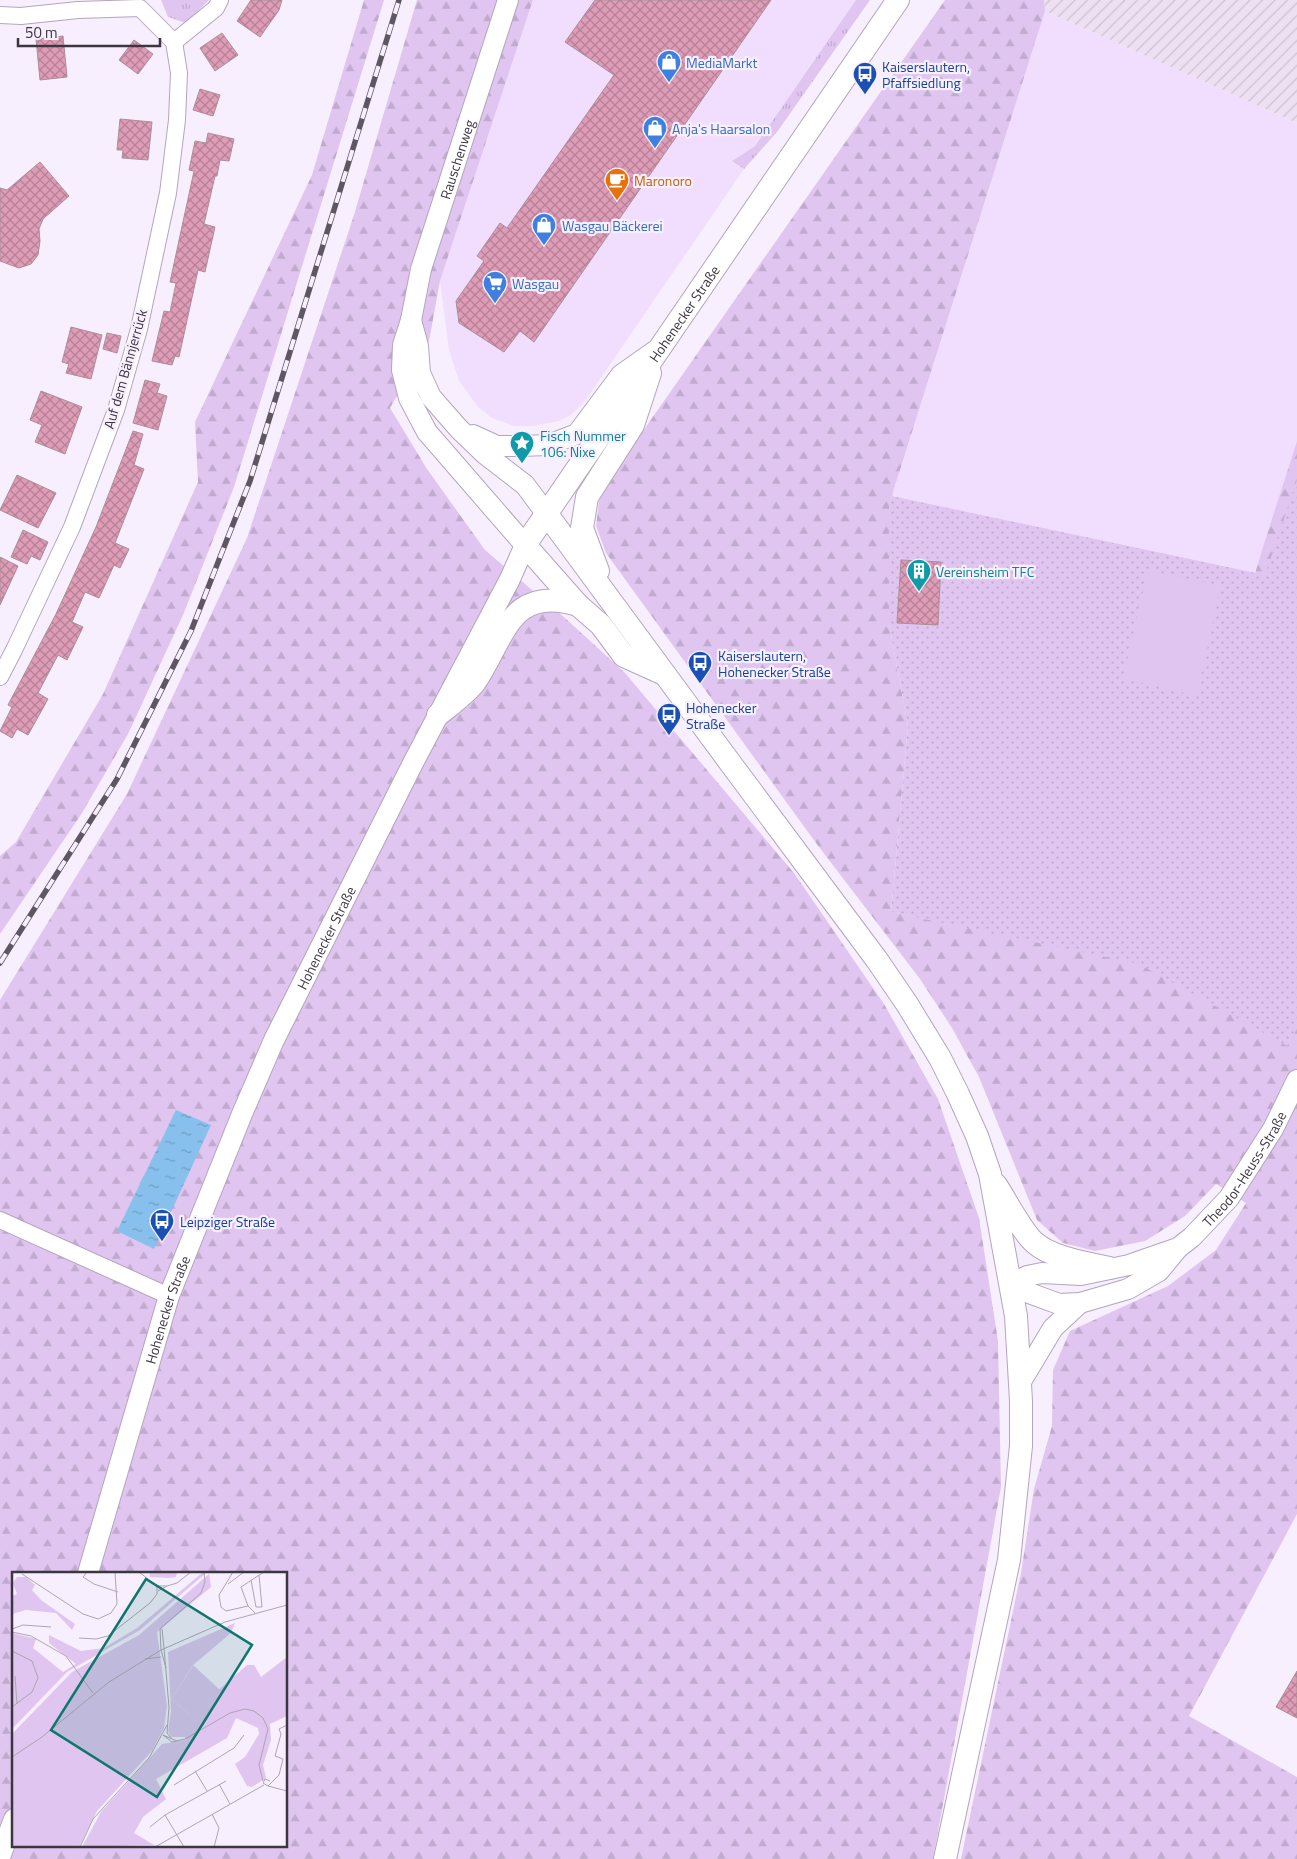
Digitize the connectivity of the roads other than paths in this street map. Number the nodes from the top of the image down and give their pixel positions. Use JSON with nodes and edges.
{"nodes":[{"id":1,"x":220,"y":0,"type":"edge"},
{"id":2,"x":508,"y":0,"type":"edge"},
{"id":3,"x":898,"y":0,"type":"edge"},
{"id":4,"x":142,"y":4,"type":"edge"},
{"id":5,"x":0,"y":16,"type":"edge"},
{"id":6,"x":174,"y":42,"type":"junction"},
{"id":7,"x":411,"y":320,"type":"junction"},
{"id":8,"x":658,"y":348,"type":"junction"},
{"id":9,"x":459,"y":429,"type":"junction"},
{"id":10,"x":546,"y":513,"type":"junction"},
{"id":11,"x":525,"y":546,"type":"junction"},
{"id":12,"x":607,"y":594,"type":"junction"},
{"id":13,"x":578,"y":605,"type":"junction"},
{"id":14,"x":665,"y":674,"type":"junction"},
{"id":15,"x":0,"y":677,"type":"edge"},
{"id":16,"x":438,"y":715,"type":"junction"},
{"id":17,"x":1297,"y":1080,"type":"edge"},
{"id":18,"x":990,"y":1174,"type":"junction"},
{"id":19,"x":0,"y":1220,"type":"edge"},
{"id":20,"x":1178,"y":1248,"type":"junction"},
{"id":21,"x":1109,"y":1268,"type":"junction"},
{"id":22,"x":1010,"y":1286,"type":"junction"},
{"id":23,"x":169,"y":1296,"type":"junction"},
{"id":24,"x":1080,"y":1303,"type":"junction"},
{"id":25,"x":1020,"y":1383,"type":"junction"},
{"id":26,"x":88,"y":1572,"type":"edge"},
{"id":27,"x":12,"y":1824,"type":"edge"},
{"id":28,"x":0,"y":1857,"type":"edge"},
{"id":29,"x":945,"y":1859,"type":"edge"}],
"edges":[{"from":1,"to":6,"type":"street"},
{"from":2,"to":7,"type":"street","name":"Rauschenweg"},
{"from":3,"to":8,"type":"main road","name":"Hohenecker Straße"},
{"from":4,"to":5,"type":"street"},
{"from":4,"to":6,"type":"street"},
{"from":6,"to":15,"type":"street","name":"Auf dem Bännjerrück"},
{"from":7,"to":9,"type":"street","name":"Rauschenweg"},
{"from":7,"to":11,"type":"street","name":"Rauschenweg"},
{"from":8,"to":9,"type":"street"},
{"from":8,"to":10,"type":"main road","name":"Hohenecker Straße"},
{"from":8,"to":12,"type":"main road"},
{"from":9,"to":10,"type":"street","name":"Rauschenweg"},
{"from":10,"to":11,"type":"main road","name":"Hohenecker Straße"},
{"from":10,"to":12,"type":"main road"},
{"from":11,"to":13,"type":"main road"},
{"from":11,"to":16,"type":"street","name":"Hohenecker Straße"},
{"from":12,"to":14,"type":"main road"},
{"from":13,"to":14,"type":"main road"},
{"from":13,"to":16,"type":"main road"},
{"from":14,"to":18,"type":"main road"},
{"from":16,"to":23,"type":"street","name":"Hohenecker Straße"},
{"from":17,"to":20,"type":"street","name":"Theodor-Heuss-Straße"},
{"from":18,"to":21,"type":"main road"},
{"from":18,"to":22,"type":"main road"},
{"from":19,"to":23,"type":"street"},
{"from":20,"to":21,"type":"street","name":"Theodor-Heuss-Straße"},
{"from":20,"to":24,"type":"street","name":"Theodor-Heuss-Straße"},
{"from":21,"to":22,"type":"street","name":"Theodor-Heuss-Straße"},
{"from":22,"to":24,"type":"street","name":"Theodor-Heuss-Straße"},
{"from":22,"to":25,"type":"main road"},
{"from":23,"to":26,"type":"street","name":"Hohenecker Straße"},
{"from":24,"to":25,"type":"street"},
{"from":25,"to":29,"type":"main road"},
{"from":27,"to":28,"type":"street"}]}
